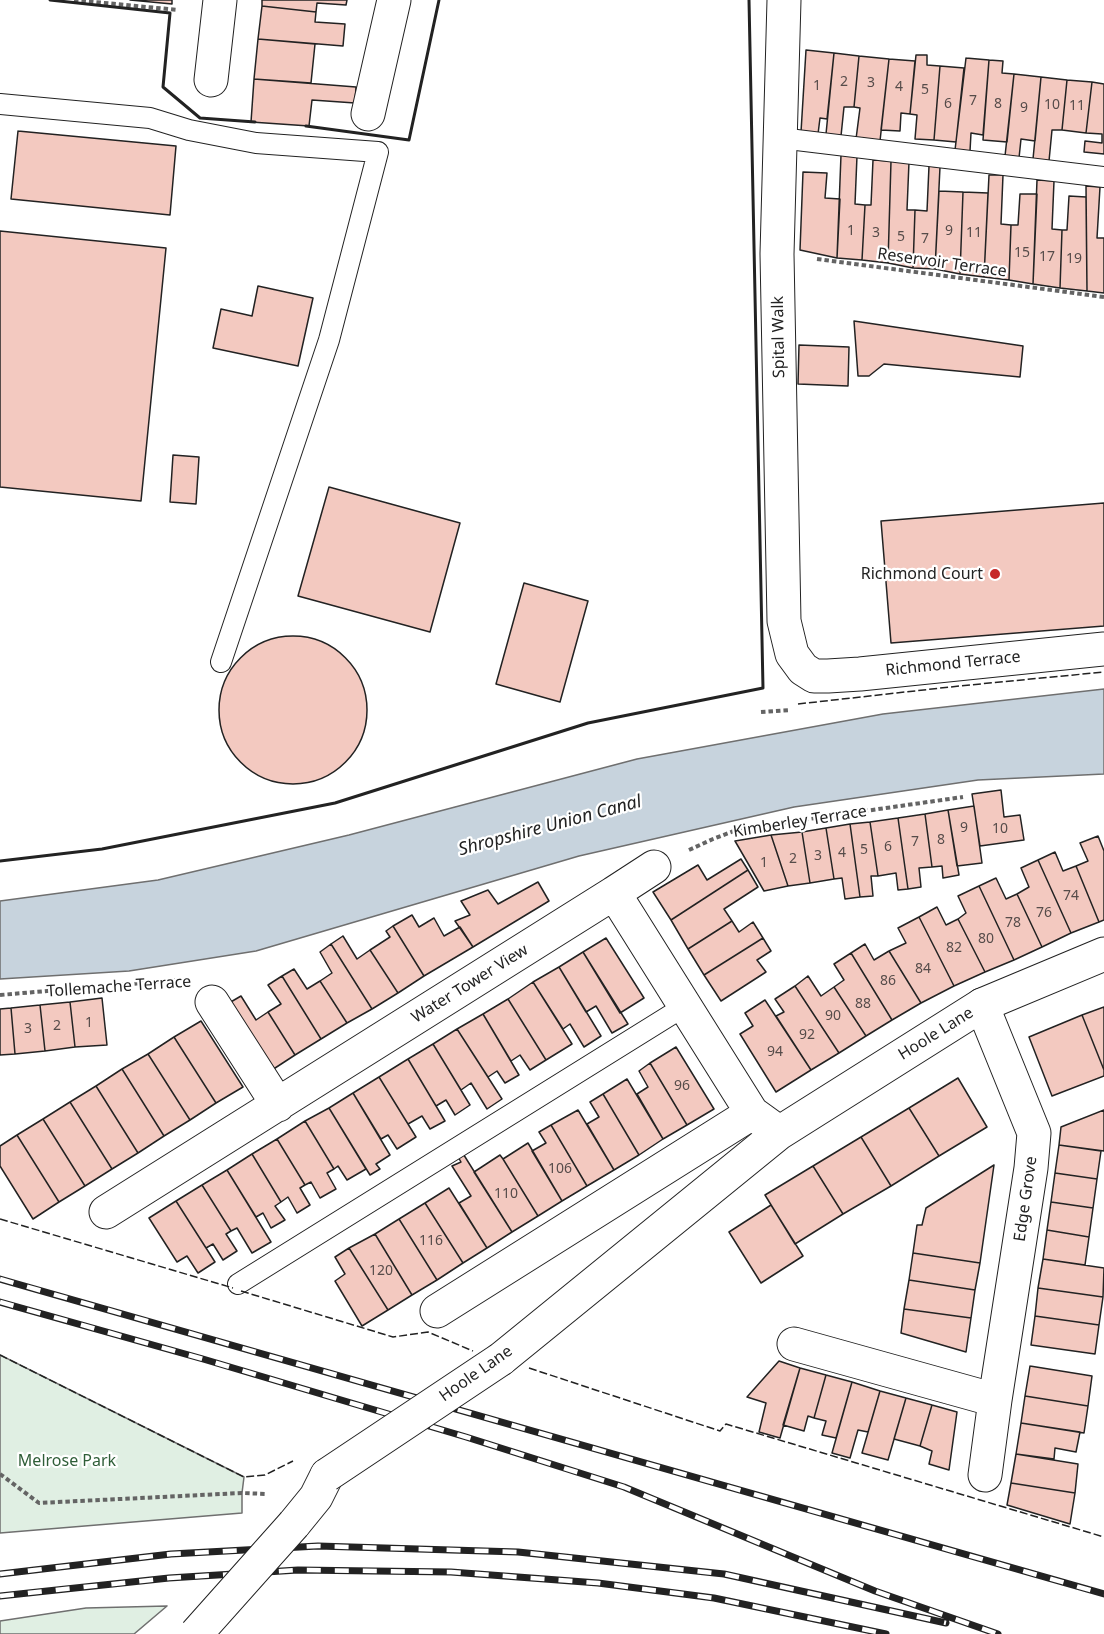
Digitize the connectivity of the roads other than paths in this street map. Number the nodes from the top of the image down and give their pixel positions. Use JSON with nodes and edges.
{"nodes":[{"id":1,"x":394,"y":0,"type":"edge"},
{"id":2,"x":784,"y":0,"type":"edge"},
{"id":3,"x":219,"y":7,"type":"edge"},
{"id":4,"x":212,"y":80,"type":"dead end"},
{"id":5,"x":0,"y":104,"type":"edge"},
{"id":6,"x":369,"y":114,"type":"dead end"},
{"id":7,"x":780,"y":138,"type":"junction"},
{"id":8,"x":1104,"y":177,"type":"edge"},
{"id":9,"x":1104,"y":649,"type":"edge"},
{"id":10,"x":221,"y":662,"type":"dead end"},
{"id":11,"x":803,"y":669,"type":"joint"},
{"id":12,"x":654,"y":867,"type":"road end"},
{"id":13,"x":614,"y":893,"type":"junction"},
{"id":14,"x":1104,"y":954,"type":"edge"},
{"id":15,"x":212,"y":1002,"type":"road end"},
{"id":16,"x":982,"y":1005,"type":"junction"},
{"id":17,"x":685,"y":1006,"type":"junction"},
{"id":18,"x":278,"y":1105,"type":"junction"},
{"id":19,"x":752,"y":1113,"type":"junction"},
{"id":20,"x":778,"y":1133,"type":"junction"},
{"id":21,"x":106,"y":1212,"type":"dead end"},
{"id":22,"x":238,"y":1284,"type":"dead end"},
{"id":23,"x":437,"y":1311,"type":"dead end"},
{"id":24,"x":794,"y":1344,"type":"dead end"},
{"id":25,"x":995,"y":1400,"type":"junction"},
{"id":26,"x":985,"y":1475,"type":"dead end"},
{"id":27,"x":196,"y":1634,"type":"edge"}],
"edges":[{"from":1,"to":6,"type":"street"},
{"from":2,"to":7,"type":"street","name":"Spital Walk"},
{"from":3,"to":4,"type":"street"},
{"from":5,"to":10,"type":"lane"},
{"from":7,"to":8,"type":"lane"},
{"from":7,"to":11,"type":"street","name":"Spital Walk"},
{"from":9,"to":11,"type":"street","name":"Richmond Terrace"},
{"from":12,"to":13,"type":"street"},
{"from":13,"to":17,"type":"street"},
{"from":13,"to":18,"type":"street","name":"Water Tower View"},
{"from":14,"to":16,"type":"street","name":"Hoole Lane"},
{"from":15,"to":18,"type":"street","name":"Tollemache Terrace"},
{"from":16,"to":20,"type":"street","name":"Hoole Lane"},
{"from":16,"to":25,"type":"street","name":"Edge Grove"},
{"from":17,"to":19,"type":"street"},
{"from":17,"to":22,"type":"lane"},
{"from":18,"to":21,"type":"street","name":"Water Tower View"},
{"from":19,"to":20,"type":"street"},
{"from":19,"to":23,"type":"street"},
{"from":20,"to":27,"type":"street","name":"Hoole Lane","bridge":true},
{"from":24,"to":25,"type":"street"},
{"from":25,"to":26,"type":"street","name":"Edge Grove"}]}
